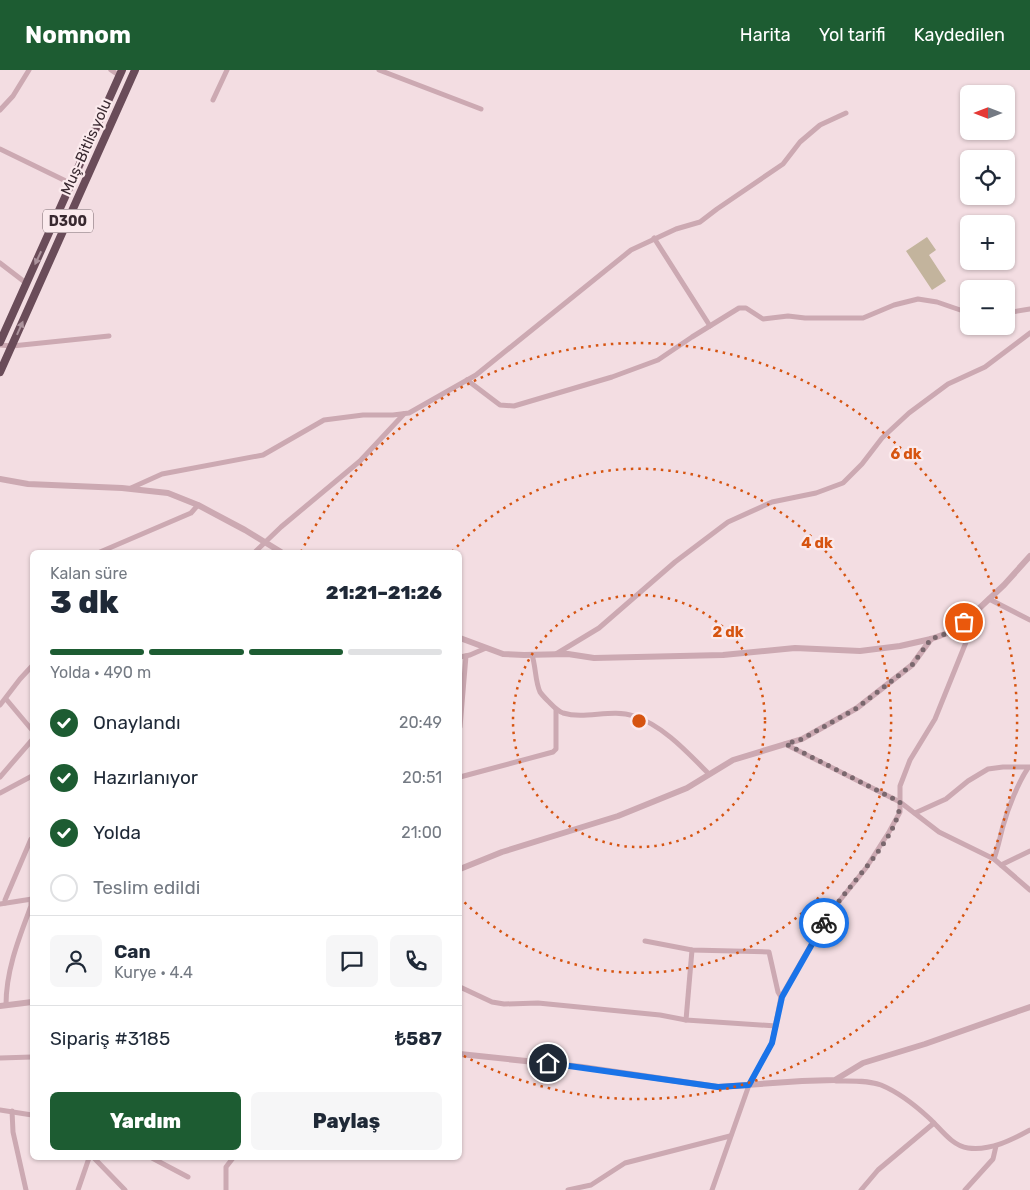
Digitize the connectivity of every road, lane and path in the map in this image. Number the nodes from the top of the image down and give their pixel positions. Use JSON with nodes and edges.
{"nodes":[{"id":1,"x":22,"y":70,"type":"edge"},
{"id":2,"x":111,"y":70,"type":"edge"},
{"id":3,"x":135,"y":70,"type":"edge"},
{"id":4,"x":227,"y":70,"type":"edge"},
{"id":5,"x":379,"y":70,"type":"edge"},
{"id":6,"x":28,"y":72,"type":"edge"},
{"id":7,"x":121,"y":73,"type":"edge"},
{"id":8,"x":213,"y":100,"type":"dead end"},
{"id":9,"x":481,"y":109,"type":"dead end"},
{"id":10,"x":0,"y":110,"type":"edge"},
{"id":11,"x":846,"y":113,"type":"dead end"},
{"id":12,"x":0,"y":150,"type":"edge"},
{"id":13,"x":72,"y":184,"type":"junction"},
{"id":14,"x":654,"y":238,"type":"junction"},
{"id":15,"x":0,"y":263,"type":"edge"},
{"id":16,"x":26,"y":283,"type":"junction"},
{"id":17,"x":960,"y":309,"type":"edge"},
{"id":18,"x":1030,"y":309,"type":"edge"},
{"id":19,"x":1015,"y":312,"type":"edge"},
{"id":20,"x":710,"y":326,"type":"junction"},
{"id":21,"x":1030,"y":334,"type":"edge"},
{"id":22,"x":108,"y":336,"type":"dead end"},
{"id":23,"x":0,"y":344,"type":"edge"},
{"id":24,"x":12,"y":346,"type":"junction"},
{"id":25,"x":0,"y":372,"type":"edge"},
{"id":26,"x":467,"y":380,"type":"junction"},
{"id":27,"x":405,"y":414,"type":"junction"},
{"id":28,"x":0,"y":479,"type":"edge"},
{"id":29,"x":131,"y":489,"type":"junction"},
{"id":30,"x":198,"y":506,"type":"junction"},
{"id":31,"x":264,"y":542,"type":"junction"},
{"id":32,"x":105,"y":550,"type":"edge"},
{"id":33,"x":257,"y":550,"type":"edge"},
{"id":34,"x":278,"y":550,"type":"edge"},
{"id":35,"x":1030,"y":556,"type":"edge"},
{"id":36,"x":990,"y":599,"type":"junction"},
{"id":37,"x":979,"y":609,"type":"junction"},
{"id":38,"x":1030,"y":620,"type":"edge"},
{"id":39,"x":462,"y":639,"type":"edge"},
{"id":40,"x":931,"y":639,"type":"junction"},
{"id":41,"x":486,"y":648,"type":"junction"},
{"id":42,"x":555,"y":654,"type":"junction"},
{"id":43,"x":532,"y":655,"type":"junction"},
{"id":44,"x":463,"y":656,"type":"edge"},
{"id":45,"x":30,"y":668,"type":"edge"},
{"id":46,"x":462,"y":680,"type":"edge"},
{"id":47,"x":6,"y":698,"type":"junction"},
{"id":48,"x":0,"y":704,"type":"edge"},
{"id":49,"x":556,"y":709,"type":"junction"},
{"id":50,"x":30,"y":728,"type":"edge"},
{"id":51,"x":30,"y":742,"type":"edge"},
{"id":52,"x":786,"y":744,"type":"junction"},
{"id":53,"x":1029,"y":768,"type":"edge"},
{"id":54,"x":1,"y":774,"type":"edge"},
{"id":55,"x":709,"y":774,"type":"junction"},
{"id":56,"x":462,"y":776,"type":"edge"},
{"id":57,"x":30,"y":777,"type":"edge"},
{"id":58,"x":0,"y":793,"type":"edge"},
{"id":59,"x":900,"y":802,"type":"junction"},
{"id":60,"x":915,"y":813,"type":"junction"},
{"id":61,"x":30,"y":840,"type":"edge"},
{"id":62,"x":1030,"y":851,"type":"edge"},
{"id":63,"x":994,"y":859,"type":"junction"},
{"id":64,"x":1001,"y":865,"type":"junction"},
{"id":65,"x":462,"y":868,"type":"edge"},
{"id":66,"x":1030,"y":890,"type":"edge"},
{"id":67,"x":30,"y":899,"type":"edge"},
{"id":68,"x":3,"y":903,"type":"edge"},
{"id":69,"x":30,"y":909,"type":"edge"},
{"id":70,"x":645,"y":941,"type":"dead end"},
{"id":71,"x":692,"y":950,"type":"junction"},
{"id":72,"x":462,"y":988,"type":"edge"},
{"id":73,"x":782,"y":997,"type":"junction"},
{"id":74,"x":30,"y":1002,"type":"edge"},
{"id":75,"x":3,"y":1005,"type":"edge"},
{"id":76,"x":1030,"y":1007,"type":"edge"},
{"id":77,"x":686,"y":1020,"type":"junction"},
{"id":78,"x":776,"y":1026,"type":"junction"},
{"id":79,"x":462,"y":1054,"type":"edge"},
{"id":80,"x":30,"y":1057,"type":"edge"},
{"id":81,"x":0,"y":1058,"type":"edge"},
{"id":82,"x":835,"y":1080,"type":"junction"},
{"id":83,"x":749,"y":1085,"type":"junction"},
{"id":84,"x":0,"y":1110,"type":"edge"},
{"id":85,"x":12,"y":1111,"type":"junction"},
{"id":86,"x":30,"y":1115,"type":"edge"},
{"id":87,"x":934,"y":1123,"type":"junction"},
{"id":88,"x":1030,"y":1130,"type":"edge"},
{"id":89,"x":730,"y":1136,"type":"junction"},
{"id":90,"x":996,"y":1146,"type":"junction"},
{"id":91,"x":88,"y":1160,"type":"edge"},
{"id":92,"x":96,"y":1160,"type":"edge"},
{"id":93,"x":156,"y":1160,"type":"edge"},
{"id":94,"x":231,"y":1160,"type":"edge"},
{"id":95,"x":188,"y":1177,"type":"dead end"},
{"id":96,"x":22,"y":1190,"type":"edge"},
{"id":97,"x":26,"y":1190,"type":"edge"},
{"id":98,"x":78,"y":1190,"type":"edge"},
{"id":99,"x":125,"y":1190,"type":"edge"},
{"id":100,"x":226,"y":1190,"type":"edge"},
{"id":101,"x":568,"y":1190,"type":"edge"},
{"id":102,"x":712,"y":1190,"type":"edge"},
{"id":103,"x":860,"y":1190,"type":"edge"},
{"id":104,"x":964,"y":1190,"type":"edge"}],
"edges":[{"from":1,"to":6,"type":"street"},
{"from":2,"to":7,"type":"street"},
{"from":24,"to":3,"type":"highway","name":"Muş-Bitlis yolu","number":"D300","one_way":true},
{"from":4,"to":8,"type":"street"},
{"from":5,"to":9,"type":"street"},
{"from":6,"to":10,"type":"street"},
{"from":7,"to":13,"type":"highway","name":"Muş-Bitlis yolu","number":"D300"},
{"from":11,"to":14,"type":"street"},
{"from":12,"to":13,"type":"street"},
{"from":13,"to":16,"type":"highway","name":"Muş-Bitlis yolu","number":"D300","one_way":true},
{"from":14,"to":20,"type":"street"},
{"from":14,"to":26,"type":"street"},
{"from":15,"to":16,"type":"street"},
{"from":16,"to":23,"type":"highway","name":"Muş-Bitlis yolu","number":"D300"},
{"from":17,"to":20,"type":"street"},
{"from":18,"to":19,"type":"street"},
{"from":20,"to":26,"type":"street"},
{"from":21,"to":42,"type":"street"},
{"from":22,"to":24,"type":"street"},
{"from":23,"to":24,"type":"street"},
{"from":24,"to":25,"type":"highway","name":"Muş-Bitlis yolu","number":"D300"},
{"from":26,"to":27,"type":"street"},
{"from":27,"to":29,"type":"street"},
{"from":27,"to":31,"type":"street"},
{"from":28,"to":29,"type":"street"},
{"from":29,"to":30,"type":"street"},
{"from":30,"to":31,"type":"street"},
{"from":30,"to":32,"type":"street"},
{"from":31,"to":33,"type":"street"},
{"from":31,"to":34,"type":"street"},
{"from":35,"to":36,"type":"street"},
{"from":36,"to":37,"type":"street"},
{"from":36,"to":38,"type":"street"},
{"from":37,"to":40,"type":"street"},
{"from":37,"to":59,"type":"street"},
{"from":39,"to":41,"type":"street"},
{"from":40,"to":42,"type":"street"},
{"from":40,"to":52,"type":"street"},
{"from":41,"to":43,"type":"street"},
{"from":41,"to":44,"type":"street"},
{"from":42,"to":43,"type":"street"},
{"from":43,"to":49,"type":"street"},
{"from":44,"to":46,"type":"street"},
{"from":45,"to":47,"type":"street"},
{"from":47,"to":48,"type":"street"},
{"from":47,"to":50,"type":"street"},
{"from":49,"to":55,"type":"street"},
{"from":49,"to":56,"type":"street"},
{"from":51,"to":54,"type":"street"},
{"from":52,"to":55,"type":"street"},
{"from":52,"to":59,"type":"street"},
{"from":53,"to":60,"type":"street"},
{"from":53,"to":63,"type":"street"},
{"from":55,"to":65,"type":"street"},
{"from":57,"to":58,"type":"street"},
{"from":59,"to":60,"type":"street"},
{"from":59,"to":73,"type":"street"},
{"from":60,"to":63,"type":"street"},
{"from":61,"to":68,"type":"street"},
{"from":62,"to":64,"type":"street"},
{"from":63,"to":64,"type":"street"},
{"from":64,"to":66,"type":"street"},
{"from":67,"to":68,"type":"street"},
{"from":69,"to":75,"type":"street"},
{"from":70,"to":71,"type":"street"},
{"from":71,"to":73,"type":"street"},
{"from":71,"to":77,"type":"street"},
{"from":72,"to":77,"type":"street"},
{"from":73,"to":78,"type":"street"},
{"from":74,"to":75,"type":"street"},
{"from":76,"to":82,"type":"street"},
{"from":77,"to":78,"type":"street"},
{"from":78,"to":83,"type":"street"},
{"from":79,"to":83,"type":"street"},
{"from":80,"to":81,"type":"street"},
{"from":82,"to":83,"type":"street"},
{"from":82,"to":87,"type":"street"},
{"from":83,"to":89,"type":"street"},
{"from":84,"to":85,"type":"street"},
{"from":85,"to":86,"type":"street"},
{"from":85,"to":97,"type":"street"},
{"from":87,"to":90,"type":"street"},
{"from":87,"to":103,"type":"street"},
{"from":88,"to":90,"type":"street"},
{"from":89,"to":101,"type":"street"},
{"from":89,"to":102,"type":"street"},
{"from":90,"to":104,"type":"street"},
{"from":91,"to":98,"type":"street"},
{"from":92,"to":99,"type":"street"},
{"from":93,"to":95,"type":"street"},
{"from":94,"to":100,"type":"street"},
{"from":96,"to":97,"type":"street"}]}
